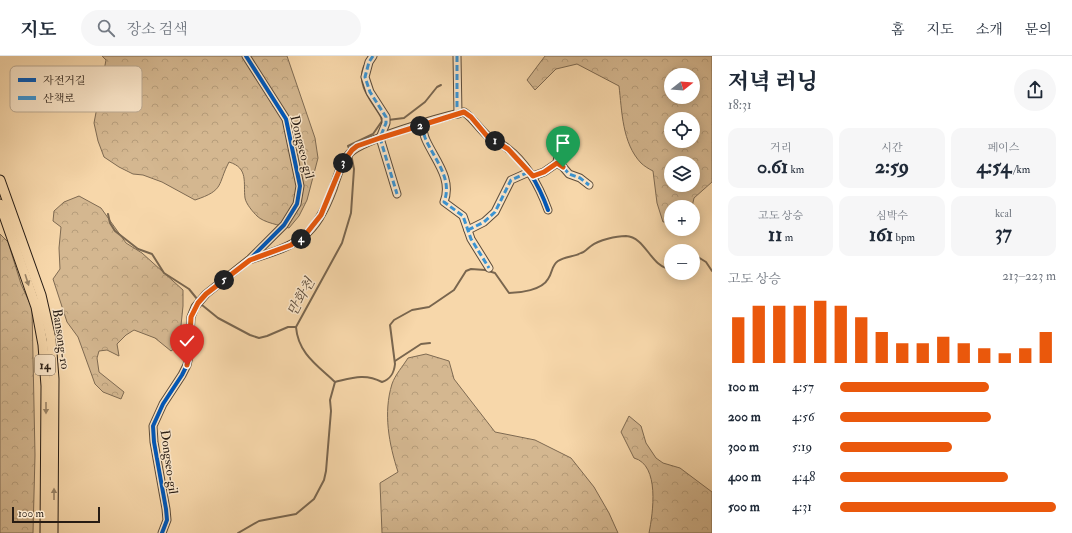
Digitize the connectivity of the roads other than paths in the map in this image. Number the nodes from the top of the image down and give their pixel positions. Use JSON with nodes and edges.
{"nodes":[{"id":1,"x":246,"y":56,"type":"edge"},
{"id":2,"x":373,"y":56,"type":"edge"},
{"id":3,"x":457,"y":56,"type":"edge"},
{"id":4,"x":458,"y":114,"type":"junction"},
{"id":5,"x":423,"y":125,"type":"junction"},
{"id":6,"x":380,"y":138,"type":"junction"},
{"id":7,"x":572,"y":142,"type":"dead end"},
{"id":8,"x":557,"y":163,"type":"junction"},
{"id":9,"x":531,"y":174,"type":"junction"},
{"id":10,"x":0,"y":180,"type":"edge"},
{"id":11,"x":589,"y":185,"type":"dead end"},
{"id":12,"x":397,"y":194,"type":"dead end"},
{"id":13,"x":0,"y":204,"type":"edge"},
{"id":14,"x":548,"y":210,"type":"dead end"},
{"id":15,"x":468,"y":230,"type":"junction"},
{"id":16,"x":264,"y":246,"type":"junction"},
{"id":17,"x":269,"y":254,"type":"junction"},
{"id":18,"x":250,"y":260,"type":"junction"},
{"id":19,"x":489,"y":268,"type":"dead end"},
{"id":20,"x":46,"y":533,"type":"edge"},
{"id":21,"x":53,"y":533,"type":"edge"},
{"id":22,"x":162,"y":533,"type":"edge"}],
"edges":[{"from":1,"to":16,"type":"street","name":"Dongseo-gil"},
{"from":2,"to":6,"type":"street"},
{"from":3,"to":4,"type":"street"},
{"from":4,"to":5,"type":"street","name":"Dongseo-gil"},
{"from":4,"to":9,"type":"street"},
{"from":5,"to":6,"type":"street","name":"Dongseo-gil"},
{"from":5,"to":15,"type":"street"},
{"from":6,"to":12,"type":"street"},
{"from":6,"to":17,"type":"street","name":"Dongseo-gil"},
{"from":7,"to":8,"type":"street"},
{"from":8,"to":9,"type":"street"},
{"from":8,"to":11,"type":"street"},
{"from":9,"to":14,"type":"street"},
{"from":9,"to":15,"type":"street"},
{"from":21,"to":10,"type":"main road","name":"Bansong-ro","number":"14","one_way":true},
{"from":13,"to":20,"type":"main road","name":"Bansong-ro","number":"14","one_way":true},
{"from":15,"to":19,"type":"street"},
{"from":16,"to":17,"type":"street"},
{"from":16,"to":18,"type":"street","name":"Dongseo-gil"},
{"from":17,"to":18,"type":"street","name":"Dongseo-gil"},
{"from":18,"to":22,"type":"street","name":"Dongseo-gil"}]}
